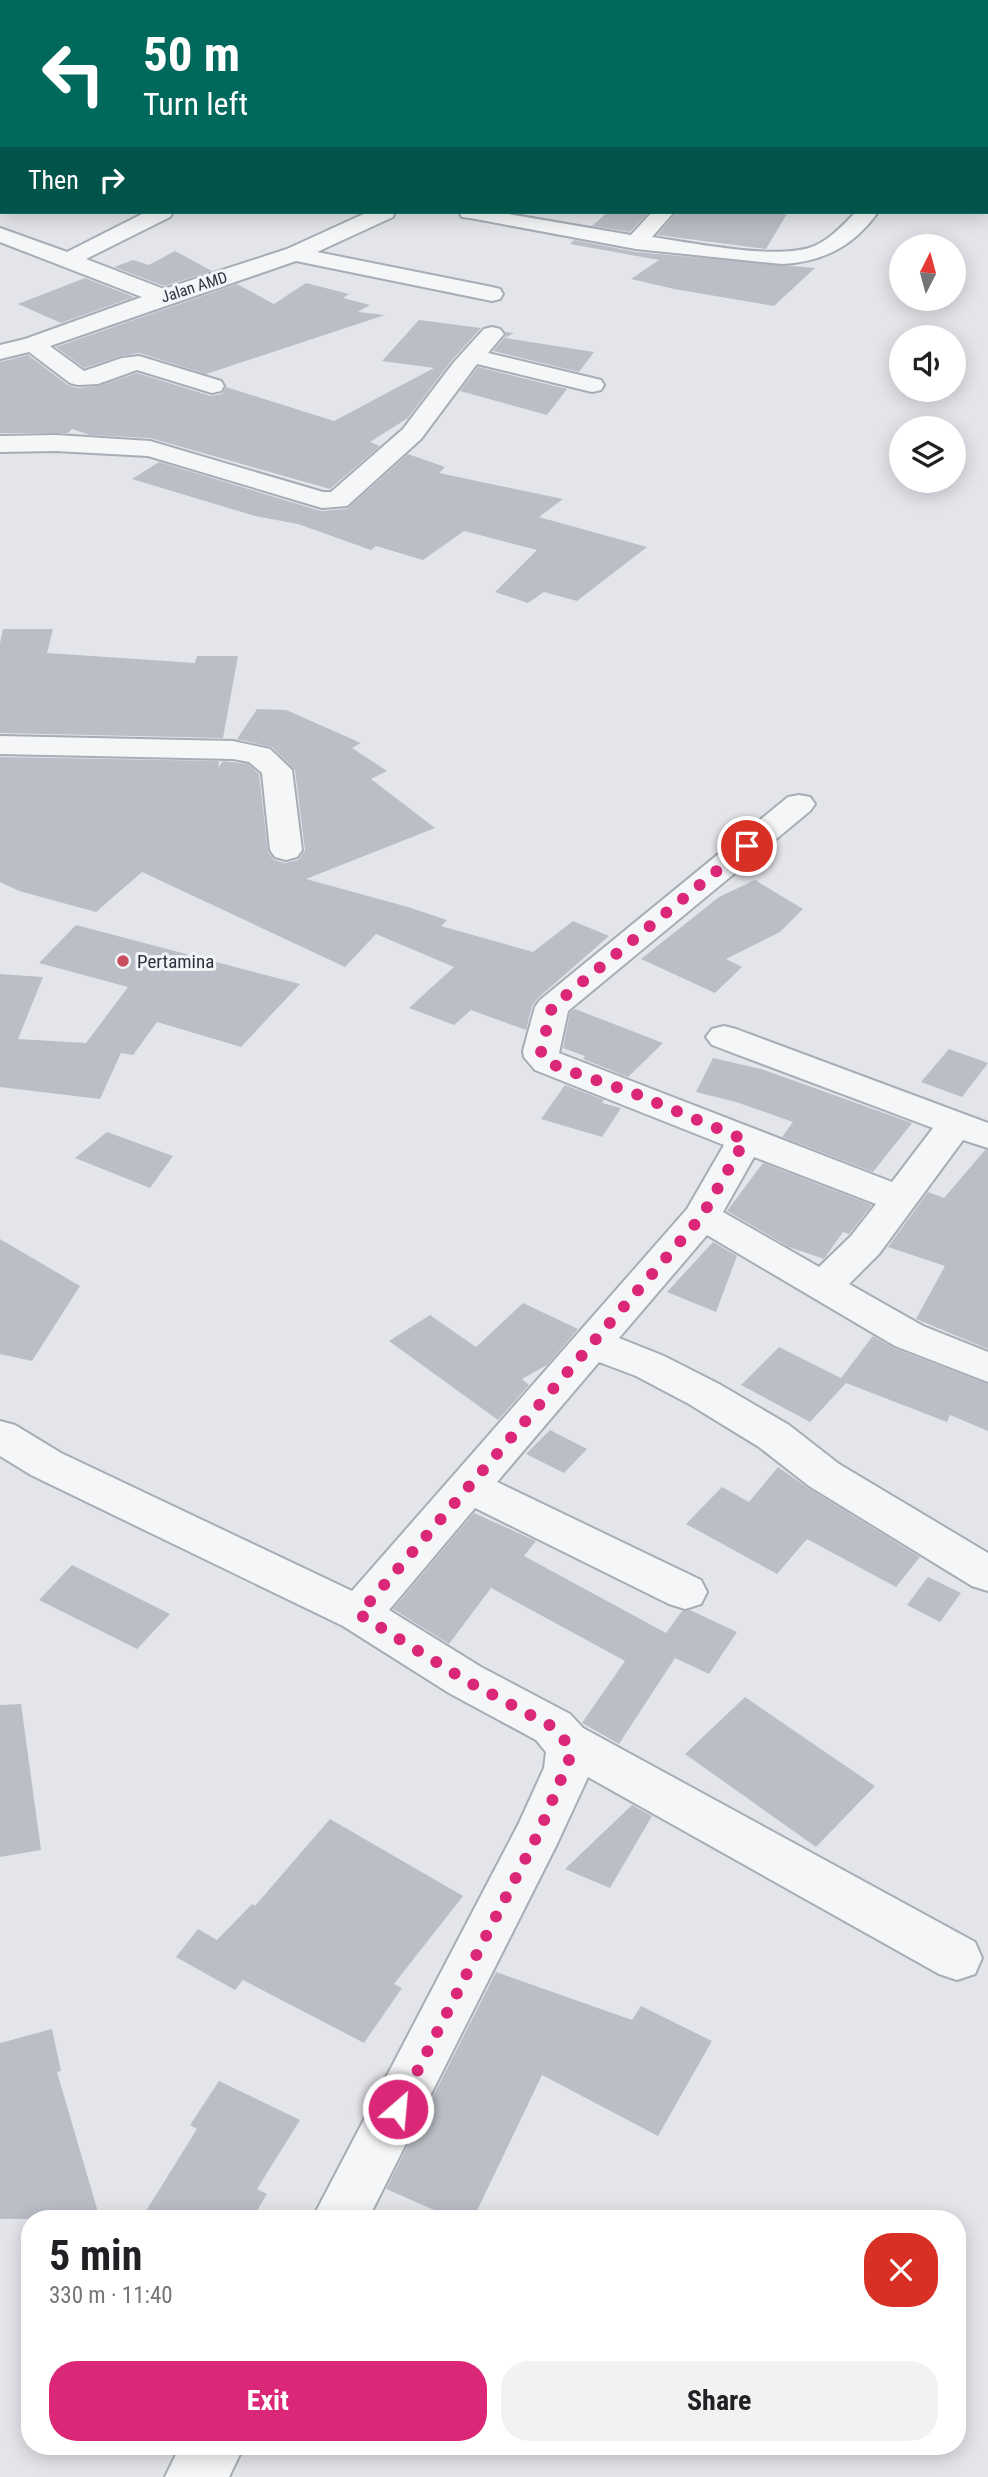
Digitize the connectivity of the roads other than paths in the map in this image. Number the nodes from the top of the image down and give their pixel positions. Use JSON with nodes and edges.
{"nodes":[{"id":1,"x":158,"y":214,"type":"edge"},
{"id":2,"x":381,"y":214,"type":"edge"},
{"id":3,"x":481,"y":214,"type":"edge"},
{"id":4,"x":662,"y":214,"type":"edge"},
{"id":5,"x":865,"y":214,"type":"edge"},
{"id":6,"x":2,"y":223,"type":"edge"},
{"id":7,"x":636,"y":242,"type":"junction"},
{"id":8,"x":295,"y":254,"type":"junction"},
{"id":9,"x":70,"y":259,"type":"junction"},
{"id":10,"x":492,"y":294,"type":"dead end"},
{"id":11,"x":163,"y":297,"type":"junction"},
{"id":12,"x":492,"y":334,"type":"dead end"},
{"id":13,"x":33,"y":344,"type":"junction"},
{"id":14,"x":0,"y":352,"type":"edge"},
{"id":15,"x":472,"y":356,"type":"junction"},
{"id":16,"x":592,"y":385,"type":"dead end"},
{"id":17,"x":212,"y":386,"type":"dead end"},
{"id":18,"x":0,"y":444,"type":"edge"},
{"id":19,"x":0,"y":745,"type":"edge"},
{"id":20,"x":799,"y":804,"type":"dead end"},
{"id":21,"x":286,"y":850,"type":"dead end"},
{"id":22,"x":724,"y":1037,"type":"dead end"},
{"id":23,"x":972,"y":1130,"type":"edge"},
{"id":24,"x":745,"y":1140,"type":"junction"},
{"id":25,"x":900,"y":1199,"type":"junction"},
{"id":26,"x":702,"y":1216,"type":"junction"},
{"id":27,"x":822,"y":1287,"type":"junction"},
{"id":28,"x":592,"y":1343,"type":"junction"},
{"id":29,"x":988,"y":1368,"type":"edge"},
{"id":30,"x":0,"y":1436,"type":"edge"},
{"id":31,"x":467,"y":1486,"type":"junction"},
{"id":32,"x":988,"y":1574,"type":"edge"},
{"id":33,"x":685,"y":1592,"type":"dead end"},
{"id":34,"x":359,"y":1614,"type":"junction"},
{"id":35,"x":566,"y":1742,"type":"junction"},
{"id":36,"x":957,"y":1958,"type":"dead end"},
{"id":37,"x":344,"y":2210,"type":"edge"},
{"id":38,"x":209,"y":2455,"type":"edge"},
{"id":39,"x":195,"y":2477,"type":"edge"}],
"edges":[{"from":1,"to":9,"type":"street"},
{"from":2,"to":8,"type":"street","name":"Jalan AMD"},
{"from":3,"to":7,"type":"street"},
{"from":4,"to":7,"type":"street"},
{"from":5,"to":7,"type":"street"},
{"from":6,"to":9,"type":"street"},
{"from":8,"to":10,"type":"street"},
{"from":8,"to":11,"type":"street","name":"Jalan AMD"},
{"from":9,"to":11,"type":"street"},
{"from":11,"to":13,"type":"street","name":"Jalan AMD"},
{"from":12,"to":15,"type":"street"},
{"from":13,"to":14,"type":"street","name":"Jalan AMD"},
{"from":13,"to":17,"type":"street"},
{"from":15,"to":16,"type":"street"},
{"from":15,"to":18,"type":"street"},
{"from":19,"to":21,"type":"street"},
{"from":20,"to":24,"type":"street"},
{"from":22,"to":23,"type":"street"},
{"from":23,"to":25,"type":"street"},
{"from":24,"to":25,"type":"street"},
{"from":24,"to":26,"type":"street"},
{"from":25,"to":27,"type":"street"},
{"from":26,"to":27,"type":"street"},
{"from":26,"to":28,"type":"street"},
{"from":27,"to":29,"type":"street"},
{"from":28,"to":31,"type":"street"},
{"from":28,"to":32,"type":"street"},
{"from":30,"to":34,"type":"street"},
{"from":31,"to":33,"type":"street"},
{"from":31,"to":34,"type":"street"},
{"from":34,"to":35,"type":"street"},
{"from":35,"to":36,"type":"street"},
{"from":35,"to":37,"type":"street"},
{"from":38,"to":39,"type":"street"}]}
